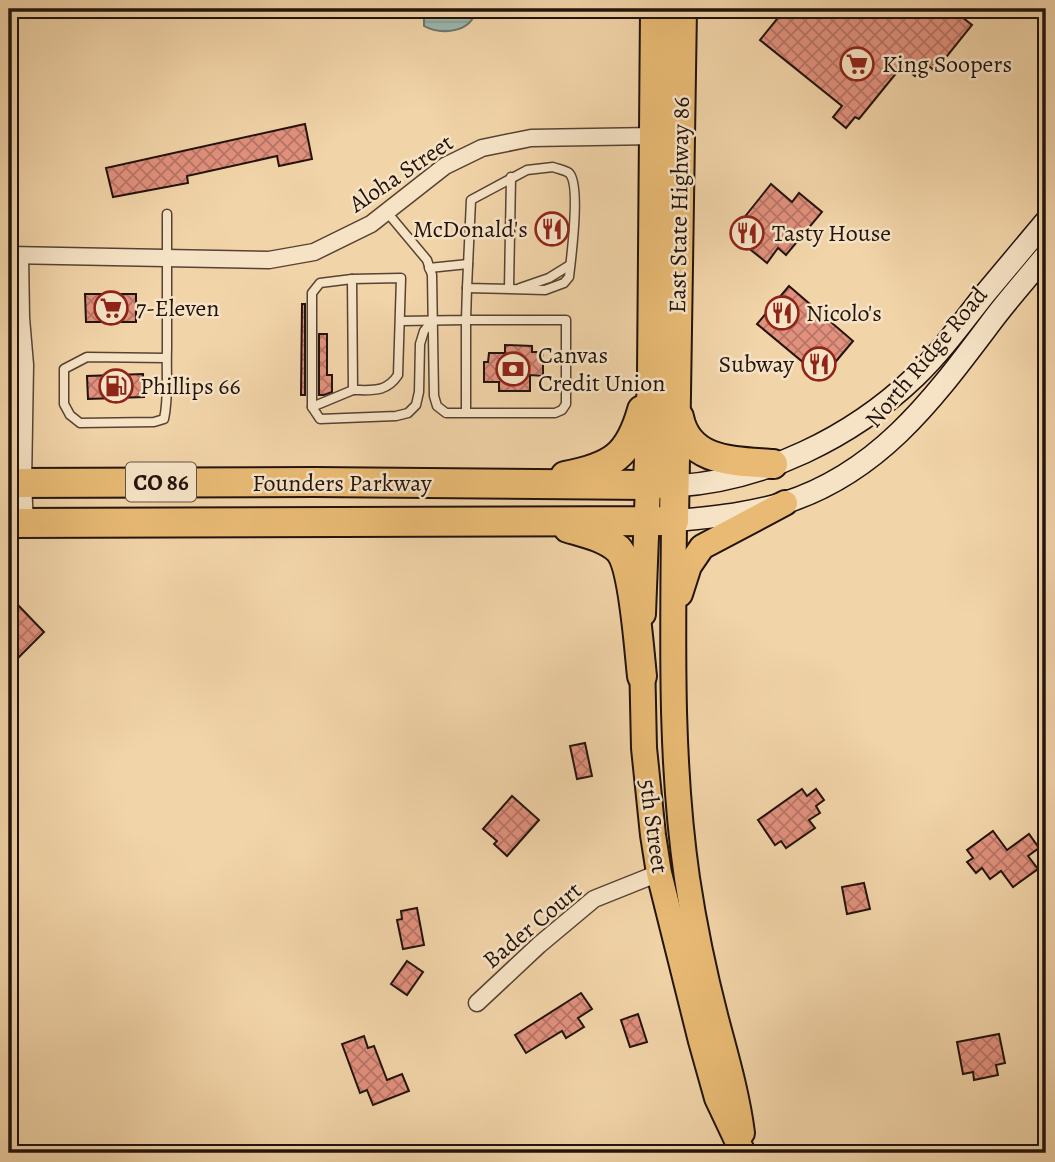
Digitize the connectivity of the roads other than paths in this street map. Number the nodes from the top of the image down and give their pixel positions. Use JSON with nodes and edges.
{"nodes":[{"id":1,"x":655,"y":9,"type":"edge"},
{"id":2,"x":682,"y":9,"type":"edge"},
{"id":3,"x":654,"y":136,"type":"junction"},
{"id":4,"x":511,"y":177,"type":"junction"},
{"id":5,"x":386,"y":211,"type":"junction"},
{"id":6,"x":167,"y":214,"type":"dead end"},
{"id":7,"x":1046,"y":221,"type":"edge"},
{"id":8,"x":15,"y":255,"type":"edge"},
{"id":9,"x":1046,"y":255,"type":"edge"},
{"id":10,"x":167,"y":258,"type":"junction"},
{"id":11,"x":468,"y":264,"type":"junction"},
{"id":12,"x":429,"y":268,"type":"junction"},
{"id":13,"x":352,"y":279,"type":"junction"},
{"id":14,"x":467,"y":288,"type":"junction"},
{"id":15,"x":509,"y":288,"type":"junction"},
{"id":16,"x":433,"y":320,"type":"junction"},
{"id":17,"x":466,"y":320,"type":"junction"},
{"id":18,"x":401,"y":321,"type":"junction"},
{"id":19,"x":166,"y":358,"type":"junction"},
{"id":20,"x":664,"y":378,"type":"junction"},
{"id":21,"x":353,"y":390,"type":"junction"},
{"id":22,"x":312,"y":407,"type":"junction"},
{"id":23,"x":466,"y":413,"type":"junction"},
{"id":24,"x":773,"y":464,"type":"junction"},
{"id":25,"x":16,"y":483,"type":"edge"},
{"id":26,"x":504,"y":484,"type":"junction"},
{"id":27,"x":662,"y":485,"type":"junction"},
{"id":28,"x":785,"y":503,"type":"junction"},
{"id":29,"x":538,"y":521,"type":"junction"},
{"id":30,"x":660,"y":521,"type":"junction"},
{"id":31,"x":17,"y":524,"type":"edge"},
{"id":32,"x":673,"y":618,"type":"junction"},
{"id":33,"x":642,"y":641,"type":"junction"},
{"id":34,"x":642,"y":676,"type":"junction"},
{"id":35,"x":685,"y":857,"type":"junction"},
{"id":36,"x":659,"y":873,"type":"junction"},
{"id":37,"x":477,"y":1003,"type":"dead end"},
{"id":38,"x":726,"y":1057,"type":"junction"},
{"id":39,"x":744,"y":1153,"type":"edge"}],
"edges":[{"from":1,"to":3,"type":"highway","name":"East State Highway 86","number":"CO 86"},
{"from":2,"to":20,"type":"highway","name":"East State Highway 86","number":"CO 86"},
{"from":3,"to":5,"type":"street","name":"Aloha Street"},
{"from":3,"to":20,"type":"highway","name":"East State Highway 86","number":"CO 86"},
{"from":4,"to":11,"type":"lane"},
{"from":4,"to":15,"type":"lane"},
{"from":4,"to":15,"type":"lane"},
{"from":5,"to":10,"type":"street","name":"Aloha Street"},
{"from":5,"to":12,"type":"lane"},
{"from":6,"to":10,"type":"lane"},
{"from":7,"to":24,"type":"main road","name":"North Ridge Road"},
{"from":8,"to":10,"type":"street","name":"Aloha Street"},
{"from":8,"to":25,"type":"street"},
{"from":9,"to":28,"type":"main road","name":"North Ridge Road"},
{"from":10,"to":19,"type":"lane"},
{"from":11,"to":12,"type":"lane"},
{"from":11,"to":14,"type":"lane"},
{"from":12,"to":16,"type":"lane"},
{"from":13,"to":18,"type":"lane"},
{"from":13,"to":21,"type":"lane"},
{"from":13,"to":22,"type":"lane"},
{"from":14,"to":15,"type":"lane"},
{"from":14,"to":17,"type":"lane"},
{"from":16,"to":17,"type":"lane"},
{"from":16,"to":18,"type":"lane"},
{"from":16,"to":22,"type":"lane"},
{"from":16,"to":23,"type":"lane"},
{"from":17,"to":23,"type":"lane"},
{"from":17,"to":23,"type":"lane"},
{"from":18,"to":21,"type":"lane"},
{"from":19,"to":19,"type":"lane"},
{"from":20,"to":24,"type":"highway"},
{"from":20,"to":26,"type":"highway","number":"CO 86"},
{"from":20,"to":27,"type":"highway","name":"East State Highway 86"},
{"from":21,"to":22,"type":"lane"},
{"from":24,"to":27,"type":"main road","name":"North Ridge Road"},
{"from":25,"to":26,"type":"highway","name":"Founders Parkway","number":"CO 86"},
{"from":25,"to":31,"type":"street"},
{"from":26,"to":27,"type":"highway","name":"Founders Parkway"},
{"from":27,"to":30,"type":"highway","name":"5th Street"},
{"from":28,"to":30,"type":"main road","name":"North Ridge Road"},
{"from":28,"to":32,"type":"main road"},
{"from":29,"to":30,"type":"highway","name":"Founders Parkway","number":"CO 86"},
{"from":29,"to":31,"type":"highway","name":"Founders Parkway","number":"CO 86"},
{"from":29,"to":34,"type":"highway"},
{"from":30,"to":32,"type":"main road","name":"5th Street"},
{"from":30,"to":33,"type":"main road","name":"5th Street"},
{"from":32,"to":35,"type":"main road","name":"5th Street"},
{"from":33,"to":34,"type":"main road","name":"5th Street"},
{"from":33,"to":35,"type":"main road"},
{"from":34,"to":36,"type":"main road","name":"5th Street"},
{"from":35,"to":38,"type":"main road","name":"5th Street"},
{"from":36,"to":37,"type":"street","name":"Bader Court"},
{"from":36,"to":38,"type":"main road"},
{"from":36,"to":39,"type":"main road","name":"5th Street"},
{"from":38,"to":39,"type":"main road","name":"5th Street"}]}
